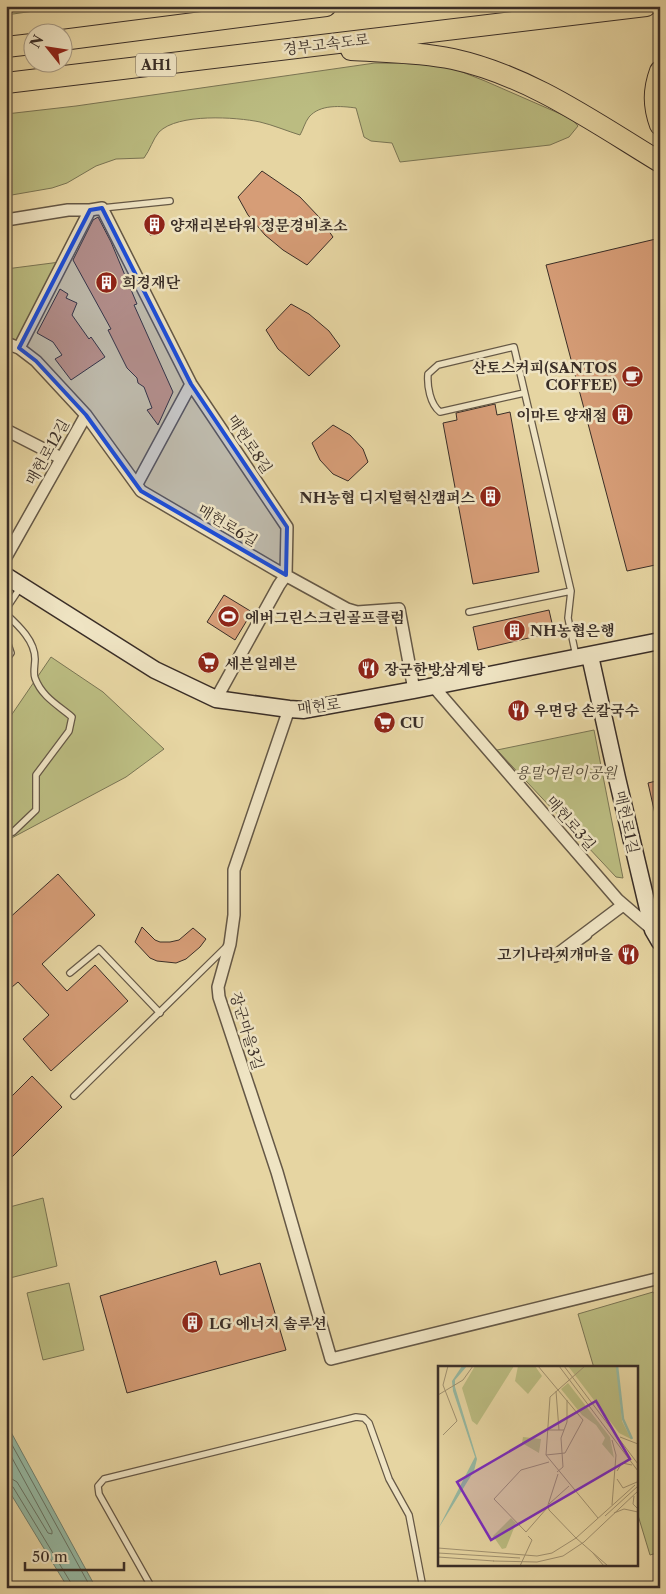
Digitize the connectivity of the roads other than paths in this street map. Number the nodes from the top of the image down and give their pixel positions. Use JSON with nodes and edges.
{"nodes":[{"id":1,"x":326,"y":6,"type":"edge"},
{"id":2,"x":646,"y":6,"type":"edge"},
{"id":3,"x":301,"y":8,"type":"edge"},
{"id":4,"x":72,"y":39,"type":"edge"},
{"id":5,"x":22,"y":45,"type":"edge"},
{"id":6,"x":306,"y":46,"type":"junction"},
{"id":7,"x":6,"y":47,"type":"edge"},
{"id":8,"x":660,"y":71,"type":"edge"},
{"id":9,"x":6,"y":83,"type":"edge"},
{"id":10,"x":660,"y":125,"type":"edge"},
{"id":11,"x":660,"y":162,"type":"edge"},
{"id":12,"x":170,"y":202,"type":"dead end"},
{"id":13,"x":96,"y":209,"type":"junction"},
{"id":14,"x":6,"y":220,"type":"edge"},
{"id":15,"x":6,"y":343,"type":"edge"},
{"id":16,"x":19,"y":348,"type":"junction"},
{"id":17,"x":191,"y":384,"type":"junction"},
{"id":18,"x":524,"y":393,"type":"junction"},
{"id":19,"x":86,"y":415,"type":"junction"},
{"id":20,"x":6,"y":430,"type":"edge"},
{"id":21,"x":61,"y":458,"type":"junction"},
{"id":22,"x":137,"y":484,"type":"junction"},
{"id":23,"x":6,"y":557,"type":"edge"},
{"id":24,"x":6,"y":576,"type":"edge"},
{"id":25,"x":286,"y":576,"type":"junction"},
{"id":26,"x":22,"y":585,"type":"junction"},
{"id":27,"x":571,"y":591,"type":"junction"},
{"id":28,"x":6,"y":609,"type":"edge"},
{"id":29,"x":469,"y":612,"type":"dead end"},
{"id":30,"x":6,"y":614,"type":"edge"},
{"id":31,"x":6,"y":638,"type":"edge"},
{"id":32,"x":660,"y":641,"type":"edge"},
{"id":33,"x":583,"y":657,"type":"junction"},
{"id":34,"x":6,"y":660,"type":"edge"},
{"id":35,"x":433,"y":686,"type":"junction"},
{"id":36,"x":414,"y":690,"type":"junction"},
{"id":37,"x":216,"y":699,"type":"junction"},
{"id":38,"x":289,"y":709,"type":"junction"},
{"id":39,"x":6,"y":836,"type":"edge"},
{"id":40,"x":623,"y":905,"type":"junction"},
{"id":41,"x":656,"y":936,"type":"edge"},
{"id":42,"x":230,"y":944,"type":"junction"},
{"id":43,"x":555,"y":956,"type":"dead end"},
{"id":44,"x":70,"y":973,"type":"dead end"},
{"id":45,"x":160,"y":1013,"type":"junction"},
{"id":46,"x":74,"y":1096,"type":"dead end"},
{"id":47,"x":660,"y":1278,"type":"edge"},
{"id":48,"x":152,"y":1588,"type":"edge"},
{"id":49,"x":423,"y":1588,"type":"edge"}],
"edges":[{"from":1,"to":3,"type":"highway"},
{"from":2,"to":6,"type":"highway","name":"경부고속도로","number":"AH1"},
{"from":3,"to":4,"type":"highway"},
{"from":5,"to":7,"type":"highway"},
{"from":6,"to":9,"type":"highway","name":"경부고속도로","number":"AH1"},
{"from":6,"to":11,"type":"highway"},
{"from":8,"to":10,"type":"highway"},
{"from":12,"to":13,"type":"lane"},
{"from":13,"to":14,"type":"street"},
{"from":13,"to":16,"type":"street"},
{"from":13,"to":17,"type":"street","name":"매헌로8길"},
{"from":15,"to":16,"type":"street","name":"매헌로6길"},
{"from":16,"to":19,"type":"street","name":"매헌로6길"},
{"from":17,"to":22,"type":"street"},
{"from":17,"to":25,"type":"street","name":"매헌로8길"},
{"from":18,"to":18,"type":"lane"},
{"from":18,"to":27,"type":"lane"},
{"from":19,"to":21,"type":"street","name":"매헌로12길"},
{"from":19,"to":22,"type":"street","name":"매헌로6길"},
{"from":20,"to":21,"type":"street"},
{"from":21,"to":23,"type":"street","name":"매헌로12길"},
{"from":22,"to":25,"type":"street","name":"매헌로6길"},
{"from":24,"to":26,"type":"main road","name":"매헌로"},
{"from":25,"to":36,"type":"street","name":"매헌로6길"},
{"from":25,"to":37,"type":"street"},
{"from":26,"to":28,"type":"lane"},
{"from":26,"to":37,"type":"main road","name":"매헌로"},
{"from":27,"to":29,"type":"lane"},
{"from":27,"to":33,"type":"lane"},
{"from":30,"to":39,"type":"lane"},
{"from":31,"to":34,"type":"lane"},
{"from":32,"to":33,"type":"main road","name":"매헌로"},
{"from":33,"to":35,"type":"main road","name":"매헌로"},
{"from":33,"to":41,"type":"main road","name":"매헌로1길"},
{"from":35,"to":36,"type":"main road","name":"매헌로"},
{"from":35,"to":40,"type":"street","name":"매헌로3길"},
{"from":36,"to":38,"type":"main road","name":"매헌로"},
{"from":37,"to":38,"type":"main road","name":"매헌로"},
{"from":38,"to":42,"type":"street","name":"장군마을3길"},
{"from":40,"to":41,"type":"street","name":"매헌로3길"},
{"from":40,"to":43,"type":"street"},
{"from":42,"to":45,"type":"lane"},
{"from":42,"to":47,"type":"street","name":"장군마을3길"},
{"from":44,"to":45,"type":"lane"},
{"from":45,"to":46,"type":"lane"},
{"from":48,"to":49,"type":"lane"}]}
